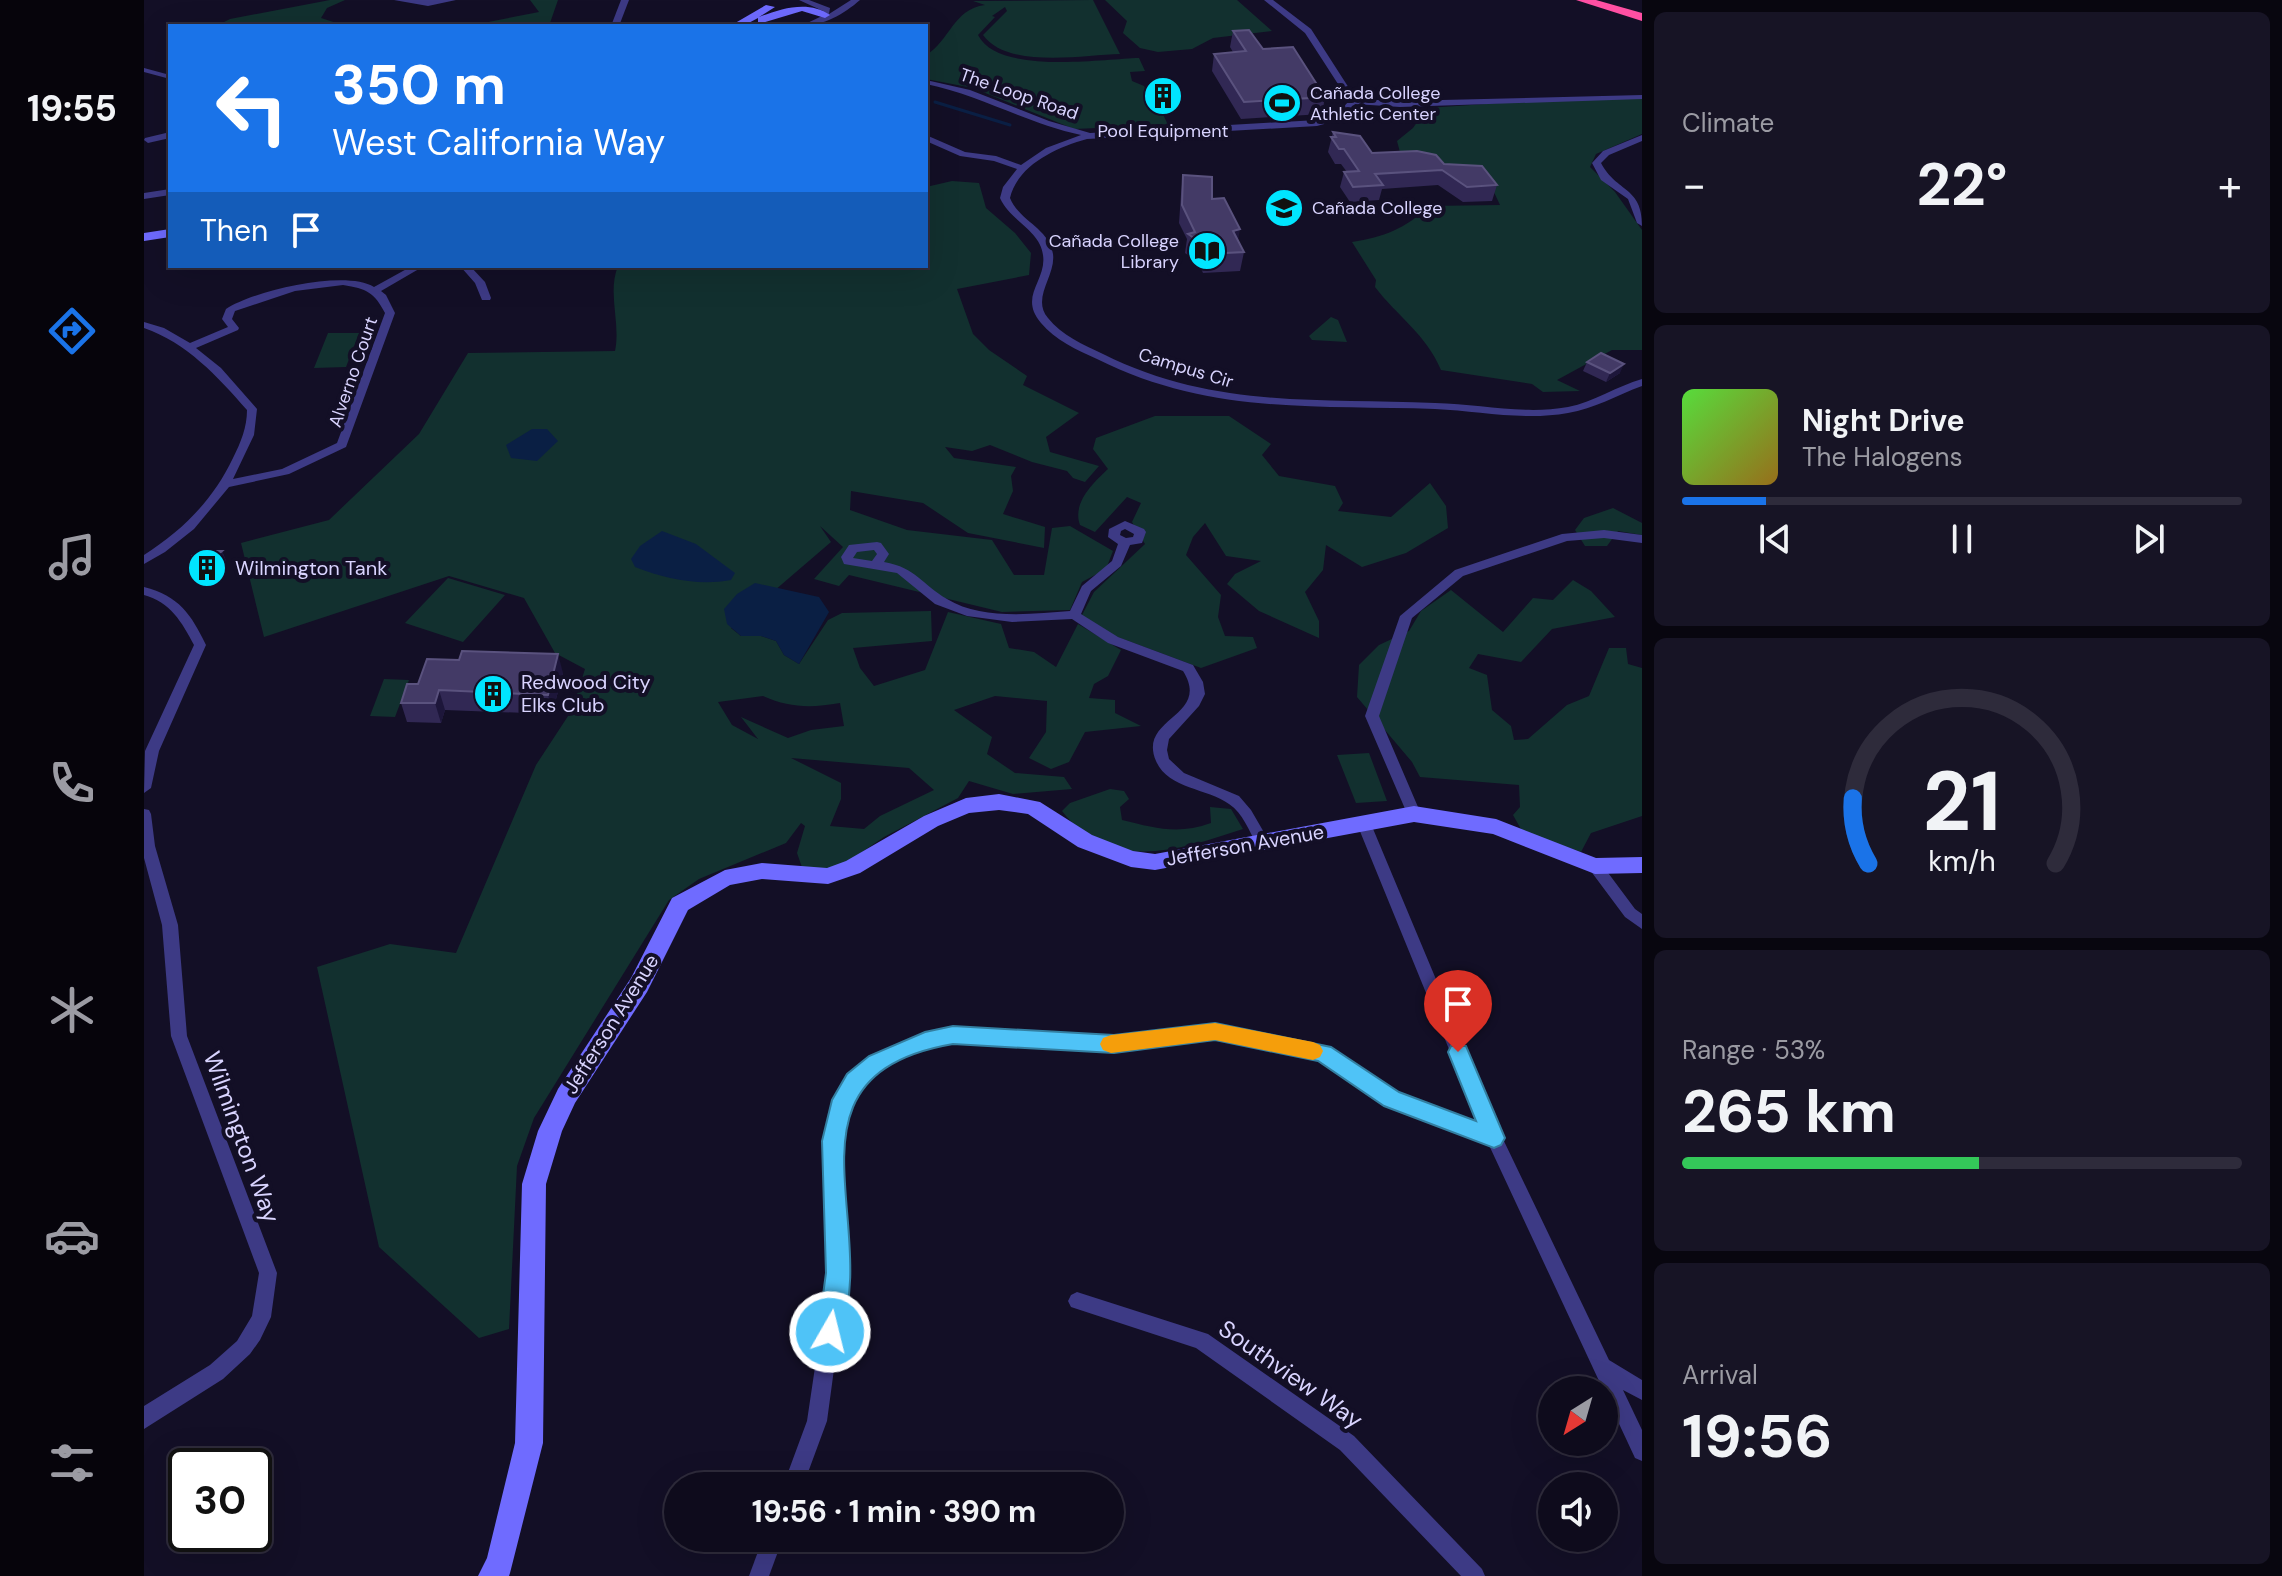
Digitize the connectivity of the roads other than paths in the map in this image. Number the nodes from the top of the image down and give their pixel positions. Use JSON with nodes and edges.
{"nodes":[{"id":1,"x":398,"y":0,"type":"edge"},
{"id":2,"x":452,"y":0,"type":"edge"},
{"id":3,"x":625,"y":0,"type":"edge"},
{"id":4,"x":785,"y":0,"type":"edge"},
{"id":5,"x":802,"y":0,"type":"edge"},
{"id":6,"x":856,"y":0,"type":"edge"},
{"id":7,"x":1268,"y":0,"type":"edge"},
{"id":8,"x":1582,"y":0,"type":"edge"},
{"id":9,"x":1609,"y":0,"type":"edge"},
{"id":10,"x":833,"y":1,"type":"edge"},
{"id":11,"x":1642,"y":10,"type":"edge"},
{"id":12,"x":825,"y":15,"type":"junction"},
{"id":13,"x":1642,"y":17,"type":"edge"},
{"id":14,"x":762,"y":20,"type":"junction"},
{"id":15,"x":616,"y":24,"type":"edge"},
{"id":16,"x":739,"y":24,"type":"edge"},
{"id":17,"x":754,"y":24,"type":"edge"},
{"id":18,"x":809,"y":24,"type":"edge"},
{"id":19,"x":144,"y":70,"type":"edge"},
{"id":20,"x":168,"y":76,"type":"edge"},
{"id":21,"x":928,"y":82,"type":"edge"},
{"id":22,"x":1642,"y":97,"type":"edge"},
{"id":23,"x":1353,"y":101,"type":"junction"},
{"id":24,"x":1010,"y":109,"type":"junction"},
{"id":25,"x":1103,"y":134,"type":"junction"},
{"id":26,"x":168,"y":135,"type":"edge"},
{"id":27,"x":1642,"y":138,"type":"edge"},
{"id":28,"x":928,"y":139,"type":"edge"},
{"id":29,"x":148,"y":140,"type":"dead end"},
{"id":30,"x":1056,"y":147,"type":"junction"},
{"id":31,"x":1024,"y":169,"type":"junction"},
{"id":32,"x":168,"y":192,"type":"edge"},
{"id":33,"x":144,"y":196,"type":"edge"},
{"id":34,"x":1637,"y":197,"type":"edge"},
{"id":35,"x":1642,"y":223,"type":"edge"},
{"id":36,"x":168,"y":233,"type":"edge"},
{"id":37,"x":144,"y":237,"type":"edge"},
{"id":38,"x":399,"y":268,"type":"edge"},
{"id":39,"x":415,"y":268,"type":"edge"},
{"id":40,"x":468,"y":268,"type":"edge"},
{"id":41,"x":368,"y":289,"type":"junction"},
{"id":42,"x":486,"y":298,"type":"dead end"},
{"id":43,"x":144,"y":325,"type":"edge"},
{"id":44,"x":189,"y":347,"type":"junction"},
{"id":45,"x":1642,"y":382,"type":"edge"},
{"id":46,"x":228,"y":484,"type":"junction"},
{"id":47,"x":1642,"y":539,"type":"edge"},
{"id":48,"x":1125,"y":542,"type":"dead end"},
{"id":49,"x":144,"y":560,"type":"edge"},
{"id":50,"x":876,"y":564,"type":"dead end"},
{"id":51,"x":144,"y":591,"type":"edge"},
{"id":52,"x":1074,"y":615,"type":"junction"},
{"id":53,"x":144,"y":788,"type":"edge"},
{"id":54,"x":144,"y":814,"type":"edge"},
{"id":55,"x":1414,"y":814,"type":"junction"},
{"id":56,"x":1364,"y":824,"type":"junction"},
{"id":57,"x":1262,"y":841,"type":"junction"},
{"id":58,"x":1642,"y":865,"type":"edge"},
{"id":59,"x":1595,"y":866,"type":"junction"},
{"id":60,"x":1642,"y":923,"type":"edge"},
{"id":61,"x":1494,"y":1138,"type":"junction"},
{"id":62,"x":1077,"y":1301,"type":"dead end"},
{"id":63,"x":1604,"y":1368,"type":"junction"},
{"id":64,"x":1642,"y":1391,"type":"edge"},
{"id":65,"x":144,"y":1419,"type":"edge"},
{"id":66,"x":1642,"y":1451,"type":"edge"},
{"id":67,"x":798,"y":1472,"type":"edge"},
{"id":68,"x":768,"y":1552,"type":"edge"},
{"id":69,"x":493,"y":1576,"type":"edge"},
{"id":70,"x":759,"y":1576,"type":"edge"},
{"id":71,"x":1475,"y":1576,"type":"edge"}],
"edges":[{"from":1,"to":2,"type":"street"},
{"from":3,"to":15,"type":"street"},
{"from":4,"to":16,"type":"street"},
{"from":5,"to":12,"type":"street"},
{"from":5,"to":14,"type":"street"},
{"from":6,"to":10,"type":"street"},
{"from":6,"to":12,"type":"street"},
{"from":7,"to":23,"type":"street"},
{"from":8,"to":13,"type":"highway"},
{"from":9,"to":11,"type":"highway"},
{"from":12,"to":14,"type":"street"},
{"from":12,"to":18,"type":"street"},
{"from":14,"to":17,"type":"street"},
{"from":19,"to":20,"type":"street"},
{"from":21,"to":24,"type":"street","name":"The Loop Road"},
{"from":22,"to":23,"type":"street"},
{"from":23,"to":25,"type":"street"},
{"from":24,"to":25,"type":"street","name":"The Loop Road"},
{"from":24,"to":30,"type":"street"},
{"from":25,"to":30,"type":"street","name":"Campus Cir"},
{"from":26,"to":29,"type":"street"},
{"from":27,"to":34,"type":"street"},
{"from":28,"to":31,"type":"street"},
{"from":30,"to":31,"type":"street","name":"Campus Cir"},
{"from":31,"to":45,"type":"street","name":"Campus Cir"},
{"from":32,"to":33,"type":"street"},
{"from":34,"to":35,"type":"street"},
{"from":36,"to":37,"type":"street"},
{"from":38,"to":41,"type":"street","name":"Alverno Court"},
{"from":39,"to":41,"type":"street","name":"Alverno Court"},
{"from":40,"to":42,"type":"street"},
{"from":41,"to":44,"type":"street","name":"Alverno Court"},
{"from":41,"to":46,"type":"street","name":"Alverno Court"},
{"from":43,"to":44,"type":"street"},
{"from":44,"to":46,"type":"street"},
{"from":46,"to":49,"type":"street"},
{"from":47,"to":55,"type":"street"},
{"from":48,"to":52,"type":"street"},
{"from":50,"to":52,"type":"street"},
{"from":51,"to":53,"type":"street"},
{"from":52,"to":57,"type":"street"},
{"from":54,"to":65,"type":"street","name":"Wilmington Way"},
{"from":55,"to":56,"type":"street","name":"Jefferson Avenue"},
{"from":55,"to":59,"type":"street","name":"Jefferson Avenue"},
{"from":56,"to":57,"type":"street","name":"Jefferson Avenue"},
{"from":56,"to":61,"type":"street"},
{"from":57,"to":69,"type":"street","name":"Jefferson Avenue"},
{"from":58,"to":59,"type":"street","name":"Jefferson Avenue"},
{"from":59,"to":60,"type":"street"},
{"from":61,"to":63,"type":"street"},
{"from":61,"to":67,"type":"street"},
{"from":62,"to":71,"type":"street","name":"Southview Way"},
{"from":63,"to":64,"type":"street"},
{"from":63,"to":66,"type":"street"},
{"from":68,"to":70,"type":"street"}]}
